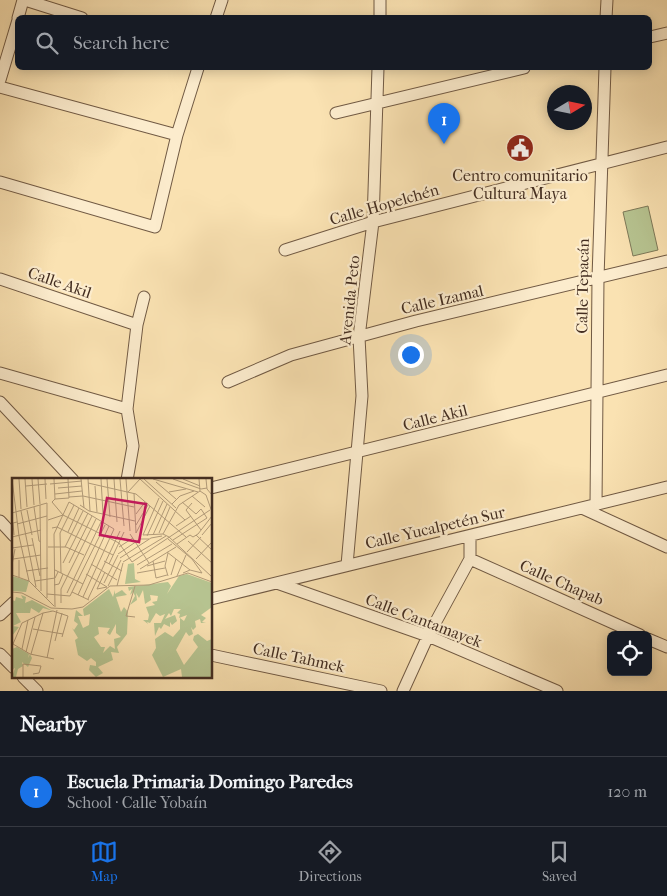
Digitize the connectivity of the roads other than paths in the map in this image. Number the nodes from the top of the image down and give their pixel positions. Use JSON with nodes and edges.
{"nodes":[{"id":1,"x":24,"y":0,"type":"edge"},
{"id":2,"x":222,"y":0,"type":"edge"},
{"id":3,"x":380,"y":0,"type":"edge"},
{"id":4,"x":607,"y":0,"type":"edge"},
{"id":5,"x":19,"y":15,"type":"edge"},
{"id":6,"x":72,"y":15,"type":"edge"},
{"id":7,"x":217,"y":15,"type":"edge"},
{"id":8,"x":380,"y":15,"type":"edge"},
{"id":9,"x":606,"y":15,"type":"edge"},
{"id":10,"x":15,"y":29,"type":"edge"},
{"id":11,"x":667,"y":33,"type":"edge"},
{"id":12,"x":652,"y":37,"type":"edge"},
{"id":13,"x":197,"y":70,"type":"edge"},
{"id":14,"x":378,"y":70,"type":"edge"},
{"id":15,"x":515,"y":70,"type":"edge"},
{"id":16,"x":605,"y":70,"type":"edge"},
{"id":17,"x":0,"y":80,"type":"edge"},
{"id":18,"x":0,"y":87,"type":"edge"},
{"id":19,"x":376,"y":102,"type":"junction"},
{"id":20,"x":336,"y":113,"type":"dead end"},
{"id":21,"x":177,"y":135,"type":"junction"},
{"id":22,"x":667,"y":147,"type":"edge"},
{"id":23,"x":601,"y":163,"type":"junction"},
{"id":24,"x":0,"y":182,"type":"edge"},
{"id":25,"x":373,"y":222,"type":"junction"},
{"id":26,"x":286,"y":250,"type":"dead end"},
{"id":27,"x":667,"y":261,"type":"edge"},
{"id":28,"x":0,"y":278,"type":"edge"},
{"id":29,"x":598,"y":278,"type":"junction"},
{"id":30,"x":144,"y":298,"type":"dead end"},
{"id":31,"x":137,"y":325,"type":"junction"},
{"id":32,"x":358,"y":337,"type":"junction"},
{"id":33,"x":0,"y":373,"type":"edge"},
{"id":34,"x":667,"y":375,"type":"edge"},
{"id":35,"x":228,"y":382,"type":"dead end"},
{"id":36,"x":596,"y":393,"type":"junction"},
{"id":37,"x":0,"y":402,"type":"edge"},
{"id":38,"x":127,"y":409,"type":"junction"},
{"id":39,"x":359,"y":453,"type":"junction"},
{"id":40,"x":71,"y":478,"type":"edge"},
{"id":41,"x":128,"y":478,"type":"edge"},
{"id":42,"x":667,"y":487,"type":"edge"},
{"id":43,"x":212,"y":488,"type":"edge"},
{"id":44,"x":596,"y":505,"type":"junction"},
{"id":45,"x":582,"y":508,"type":"junction"},
{"id":46,"x":0,"y":521,"type":"edge"},
{"id":47,"x":12,"y":534,"type":"edge"},
{"id":48,"x":470,"y":536,"type":"junction"},
{"id":49,"x":667,"y":547,"type":"edge"},
{"id":50,"x":470,"y":559,"type":"junction"},
{"id":51,"x":348,"y":565,"type":"junction"},
{"id":52,"x":277,"y":583,"type":"junction"},
{"id":53,"x":212,"y":599,"type":"edge"},
{"id":54,"x":12,"y":604,"type":"edge"},
{"id":55,"x":0,"y":615,"type":"edge"},
{"id":56,"x":631,"y":631,"type":"edge"},
{"id":57,"x":428,"y":636,"type":"junction"},
{"id":58,"x":652,"y":641,"type":"edge"},
{"id":59,"x":667,"y":647,"type":"edge"},
{"id":60,"x":0,"y":654,"type":"edge"},
{"id":61,"x":212,"y":655,"type":"edge"},
{"id":62,"x":12,"y":666,"type":"edge"},
{"id":63,"x":24,"y":678,"type":"edge"},
{"id":64,"x":37,"y":691,"type":"edge"},
{"id":65,"x":381,"y":691,"type":"edge"},
{"id":66,"x":403,"y":691,"type":"edge"},
{"id":67,"x":557,"y":691,"type":"edge"}],
"edges":[{"from":1,"to":5,"type":"street"},
{"from":1,"to":6,"type":"street"},
{"from":2,"to":7,"type":"street"},
{"from":3,"to":8,"type":"street"},
{"from":4,"to":9,"type":"street"},
{"from":10,"to":17,"type":"street"},
{"from":11,"to":12,"type":"street"},
{"from":13,"to":21,"type":"street"},
{"from":14,"to":19,"type":"street","name":"Avenida Peto"},
{"from":15,"to":19,"type":"street"},
{"from":16,"to":23,"type":"street","name":"Calle Tepacán"},
{"from":18,"to":21,"type":"street"},
{"from":19,"to":20,"type":"street"},
{"from":19,"to":25,"type":"street","name":"Avenida Peto"},
{"from":21,"to":24,"type":"street"},
{"from":22,"to":23,"type":"street","name":"Calle Hopelchén"},
{"from":23,"to":25,"type":"street","name":"Calle Hopelchén"},
{"from":23,"to":29,"type":"street","name":"Calle Tepacán"},
{"from":25,"to":26,"type":"street","name":"Calle Hopelchén"},
{"from":25,"to":32,"type":"street","name":"Avenida Peto"},
{"from":27,"to":29,"type":"street","name":"Calle Izamal"},
{"from":28,"to":31,"type":"street","name":"Calle Akil"},
{"from":29,"to":32,"type":"street","name":"Calle Izamal"},
{"from":29,"to":36,"type":"street","name":"Calle Tepacán"},
{"from":30,"to":31,"type":"street"},
{"from":31,"to":38,"type":"street"},
{"from":32,"to":35,"type":"street","name":"Calle Izamal"},
{"from":32,"to":39,"type":"street","name":"Avenida Peto"},
{"from":33,"to":38,"type":"street"},
{"from":34,"to":36,"type":"street","name":"Calle Akil"},
{"from":36,"to":39,"type":"street","name":"Calle Akil"},
{"from":36,"to":44,"type":"street","name":"Calle Tepacán"},
{"from":37,"to":40,"type":"street"},
{"from":38,"to":41,"type":"street"},
{"from":39,"to":43,"type":"street","name":"Calle Akil"},
{"from":39,"to":51,"type":"street","name":"Avenida Peto"},
{"from":42,"to":44,"type":"street","name":"Calle Yucalpetén Sur"},
{"from":44,"to":45,"type":"street","name":"Calle Yucalpetén Sur"},
{"from":45,"to":48,"type":"street","name":"Calle Yucalpetén Sur"},
{"from":45,"to":49,"type":"street"},
{"from":46,"to":47,"type":"street"},
{"from":48,"to":50,"type":"street"},
{"from":48,"to":51,"type":"street","name":"Calle Yucalpetén Sur"},
{"from":50,"to":56,"type":"street","name":"Calle Chapab"},
{"from":50,"to":57,"type":"street"},
{"from":51,"to":52,"type":"street","name":"Calle Yucalpetén Sur"},
{"from":52,"to":53,"type":"street","name":"Calle Yucalpetén Sur"},
{"from":52,"to":57,"type":"street","name":"Calle Cantamayek"},
{"from":54,"to":55,"type":"street"},
{"from":57,"to":66,"type":"street"},
{"from":57,"to":67,"type":"street","name":"Calle Cantamayek"},
{"from":58,"to":59,"type":"street"},
{"from":60,"to":62,"type":"street"},
{"from":61,"to":65,"type":"street","name":"Calle Tahmek"},
{"from":63,"to":64,"type":"street"}]}
